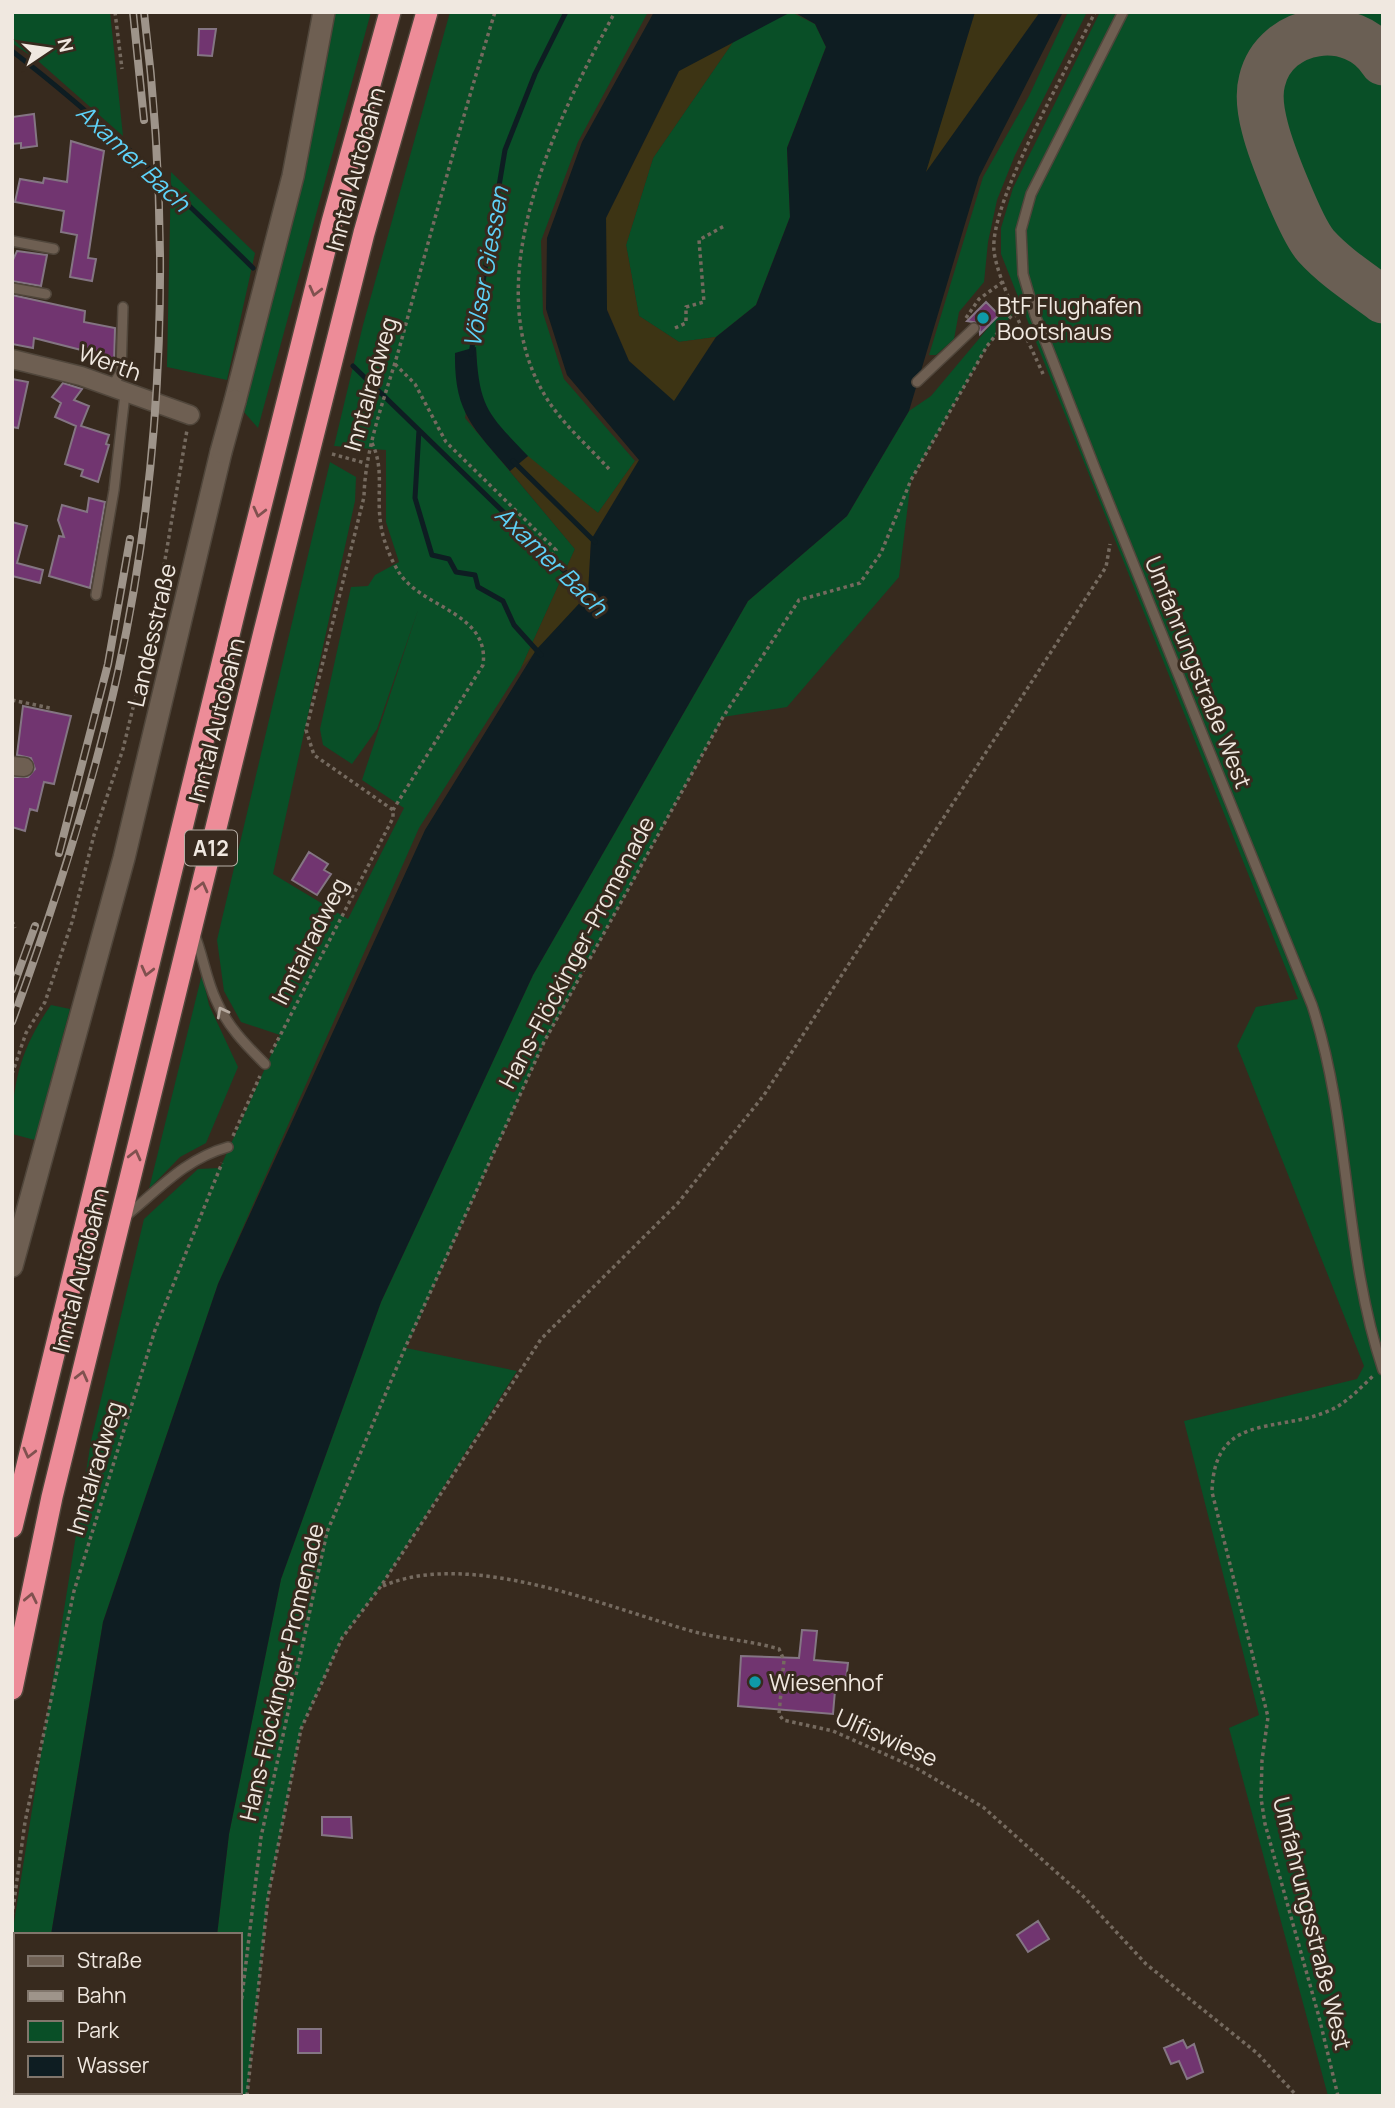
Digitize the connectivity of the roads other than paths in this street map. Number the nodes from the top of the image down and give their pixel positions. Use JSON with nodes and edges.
{"nodes":[{"id":1,"x":324,"y":12,"type":"edge"},
{"id":2,"x":390,"y":12,"type":"edge"},
{"id":3,"x":427,"y":12,"type":"edge"},
{"id":4,"x":1123,"y":12,"type":"edge"},
{"id":5,"x":12,"y":241,"type":"edge"},
{"id":6,"x":54,"y":249,"type":"dead end"},
{"id":7,"x":12,"y":288,"type":"edge"},
{"id":8,"x":46,"y":294,"type":"dead end"},
{"id":9,"x":123,"y":307,"type":"dead end"},
{"id":10,"x":970,"y":332,"type":"road end"},
{"id":11,"x":12,"y":359,"type":"edge"},
{"id":12,"x":917,"y":382,"type":"dead end"},
{"id":13,"x":118,"y":391,"type":"junction"},
{"id":14,"x":190,"y":415,"type":"road end"},
{"id":15,"x":96,"y":595,"type":"dead end"},
{"id":16,"x":192,"y":928,"type":"junction"},
{"id":17,"x":265,"y":1064,"type":"road end"},
{"id":18,"x":228,"y":1147,"type":"road end"},
{"id":19,"x":119,"y":1221,"type":"junction"},
{"id":20,"x":12,"y":1266,"type":"edge"},
{"id":21,"x":1382,"y":1368,"type":"edge"},
{"id":22,"x":12,"y":1527,"type":"edge"},
{"id":23,"x":12,"y":1689,"type":"edge"}],
"edges":[{"from":1,"to":20,"type":"main road","name":"Landesstraße","bridge":true},
{"from":2,"to":22,"type":"highway","name":"Inntal Autobahn","number":"A12","one_way":true},
{"from":16,"to":3,"type":"highway","name":"Inntal Autobahn","number":"A12","one_way":true},
{"from":4,"to":21,"type":"lane","name":"Umfahrungstraße West"},
{"from":5,"to":6,"type":"lane"},
{"from":7,"to":8,"type":"lane"},
{"from":9,"to":13,"type":"lane"},
{"from":10,"to":12,"type":"lane"},
{"from":11,"to":13,"type":"street","name":"Werth"},
{"from":13,"to":14,"type":"street","name":"Werth"},
{"from":13,"to":15,"type":"lane"},
{"from":17,"to":16,"type":"lane","one_way":true},
{"from":19,"to":16,"type":"highway","name":"Inntal Autobahn","number":"A12","one_way":true},
{"from":18,"to":19,"type":"lane"},
{"from":23,"to":19,"type":"highway","name":"Inntal Autobahn","number":"A12","one_way":true}]}
